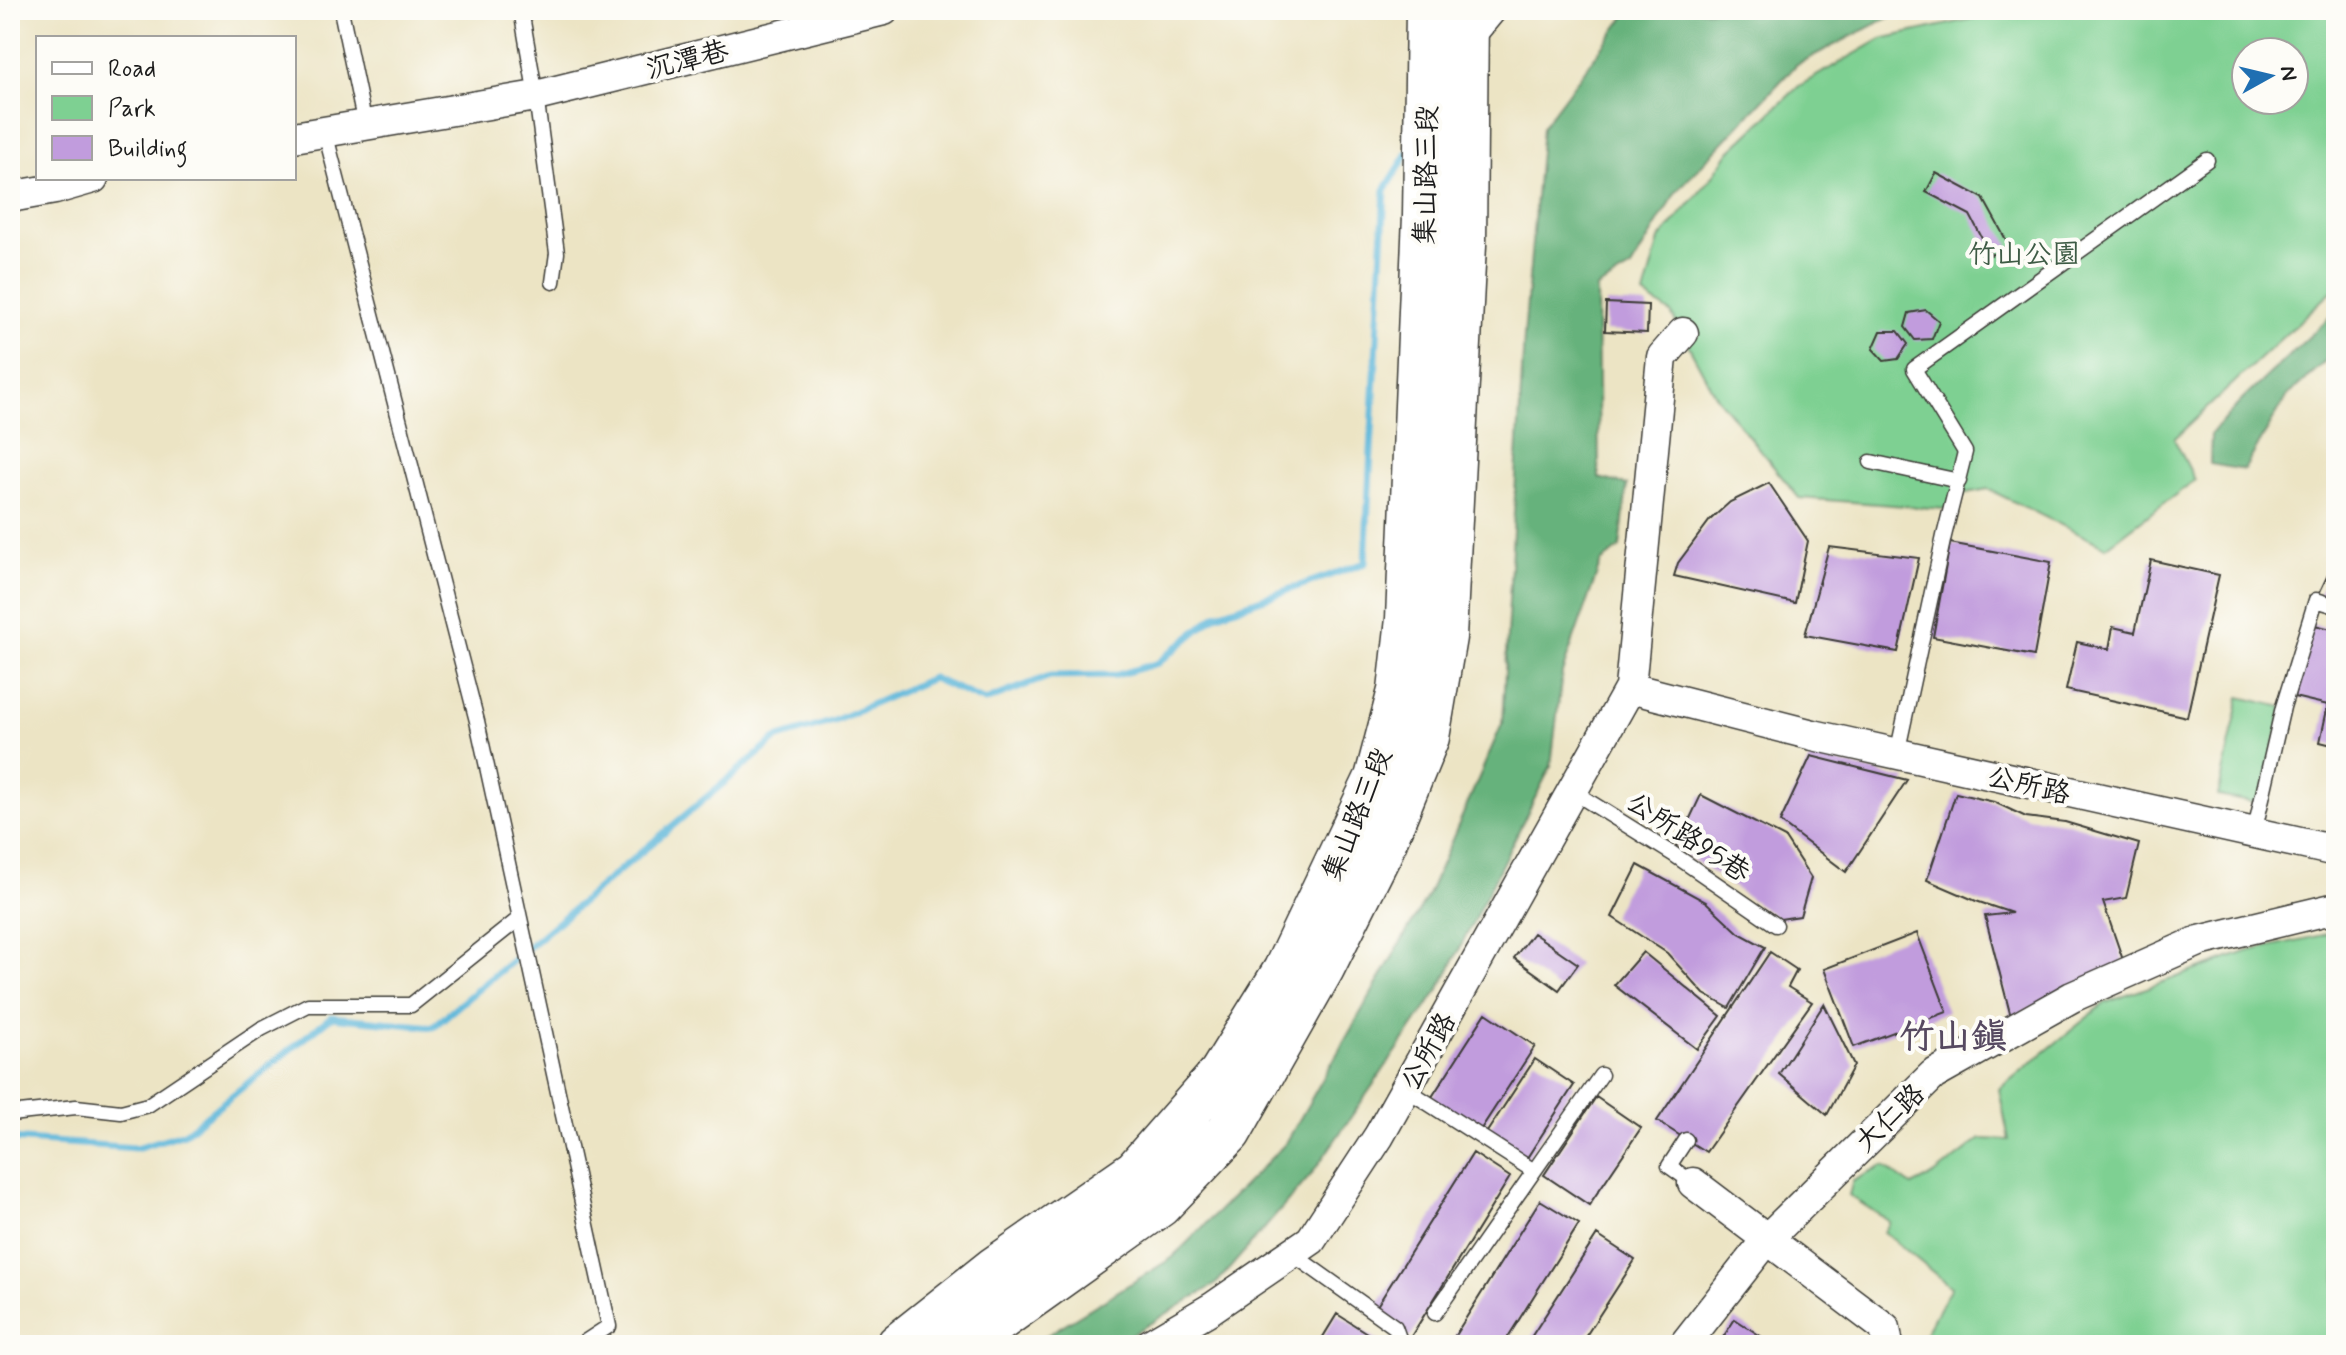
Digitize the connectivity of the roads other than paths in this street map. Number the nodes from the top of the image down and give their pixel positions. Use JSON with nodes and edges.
{"nodes":[{"id":1,"x":341,"y":10,"type":"edge"},
{"id":2,"x":521,"y":10,"type":"edge"},
{"id":3,"x":884,"y":10,"type":"edge"},
{"id":4,"x":1466,"y":10,"type":"edge"},
{"id":5,"x":1501,"y":10,"type":"edge"},
{"id":6,"x":1442,"y":43,"type":"edge"},
{"id":7,"x":536,"y":96,"type":"junction"},
{"id":8,"x":365,"y":125,"type":"junction"},
{"id":9,"x":325,"y":132,"type":"junction"},
{"id":10,"x":296,"y":137,"type":"edge"},
{"id":11,"x":2207,"y":160,"type":"dead end"},
{"id":12,"x":86,"y":180,"type":"edge"},
{"id":13,"x":10,"y":197,"type":"edge"},
{"id":14,"x":553,"y":282,"type":"dead end"},
{"id":15,"x":1683,"y":333,"type":"dead end"},
{"id":16,"x":1871,"y":462,"type":"dead end"},
{"id":17,"x":1959,"y":481,"type":"junction"},
{"id":18,"x":2336,"y":606,"type":"edge"},
{"id":19,"x":1630,"y":688,"type":"junction"},
{"id":20,"x":1897,"y":754,"type":"junction"},
{"id":21,"x":1572,"y":791,"type":"junction"},
{"id":22,"x":2254,"y":833,"type":"junction"},
{"id":23,"x":2336,"y":851,"type":"edge"},
{"id":24,"x":2336,"y":908,"type":"edge"},
{"id":25,"x":521,"y":925,"type":"junction"},
{"id":26,"x":1776,"y":925,"type":"dead end"},
{"id":27,"x":1601,"y":1075,"type":"dead end"},
{"id":28,"x":1406,"y":1089,"type":"junction"},
{"id":29,"x":10,"y":1114,"type":"edge"},
{"id":30,"x":1686,"y":1140,"type":"dead end"},
{"id":31,"x":1534,"y":1171,"type":"junction"},
{"id":32,"x":1693,"y":1183,"type":"joint"},
{"id":33,"x":1768,"y":1238,"type":"junction"},
{"id":34,"x":1291,"y":1253,"type":"junction"},
{"id":35,"x":1435,"y":1313,"type":"dead end"},
{"id":36,"x":1163,"y":1342,"type":"edge"},
{"id":37,"x":580,"y":1345,"type":"edge"},
{"id":38,"x":899,"y":1345,"type":"edge"},
{"id":39,"x":963,"y":1345,"type":"edge"},
{"id":40,"x":1397,"y":1345,"type":"edge"},
{"id":41,"x":1684,"y":1345,"type":"edge"},
{"id":42,"x":1888,"y":1345,"type":"edge"}],
"edges":[{"from":1,"to":8,"type":"lane"},
{"from":2,"to":7,"type":"lane"},
{"from":3,"to":7,"type":"street","name":"沉潭巷"},
{"from":4,"to":6,"type":"main road","name":"集山路三段"},
{"from":5,"to":6,"type":"lane"},
{"from":6,"to":38,"type":"main road","name":"集山路三段"},
{"from":6,"to":39,"type":"main road","name":"集山路三段"},
{"from":7,"to":8,"type":"street","name":"沉潭巷"},
{"from":7,"to":14,"type":"lane"},
{"from":8,"to":9,"type":"street","name":"沉潭巷"},
{"from":9,"to":10,"type":"street","name":"沉潭巷"},
{"from":9,"to":25,"type":"lane"},
{"from":11,"to":17,"type":"lane"},
{"from":12,"to":13,"type":"street"},
{"from":15,"to":19,"type":"street","name":"公所路"},
{"from":16,"to":17,"type":"lane"},
{"from":17,"to":20,"type":"lane"},
{"from":18,"to":22,"type":"lane"},
{"from":19,"to":20,"type":"street","name":"公所路"},
{"from":19,"to":21,"type":"street","name":"公所路"},
{"from":20,"to":22,"type":"street","name":"公所路"},
{"from":21,"to":26,"type":"lane","name":"公所路95巷"},
{"from":21,"to":28,"type":"street","name":"公所路"},
{"from":22,"to":23,"type":"street","name":"公所路"},
{"from":24,"to":33,"type":"street","name":"大仁路"},
{"from":25,"to":29,"type":"lane"},
{"from":25,"to":37,"type":"lane"},
{"from":27,"to":31,"type":"lane"},
{"from":28,"to":31,"type":"lane"},
{"from":28,"to":34,"type":"street","name":"公所路"},
{"from":30,"to":32,"type":"lane"},
{"from":31,"to":35,"type":"lane"},
{"from":32,"to":33,"type":"street"},
{"from":33,"to":41,"type":"street","name":"大仁路"},
{"from":33,"to":42,"type":"street"},
{"from":34,"to":36,"type":"street","name":"公所路"},
{"from":34,"to":40,"type":"lane"}]}
